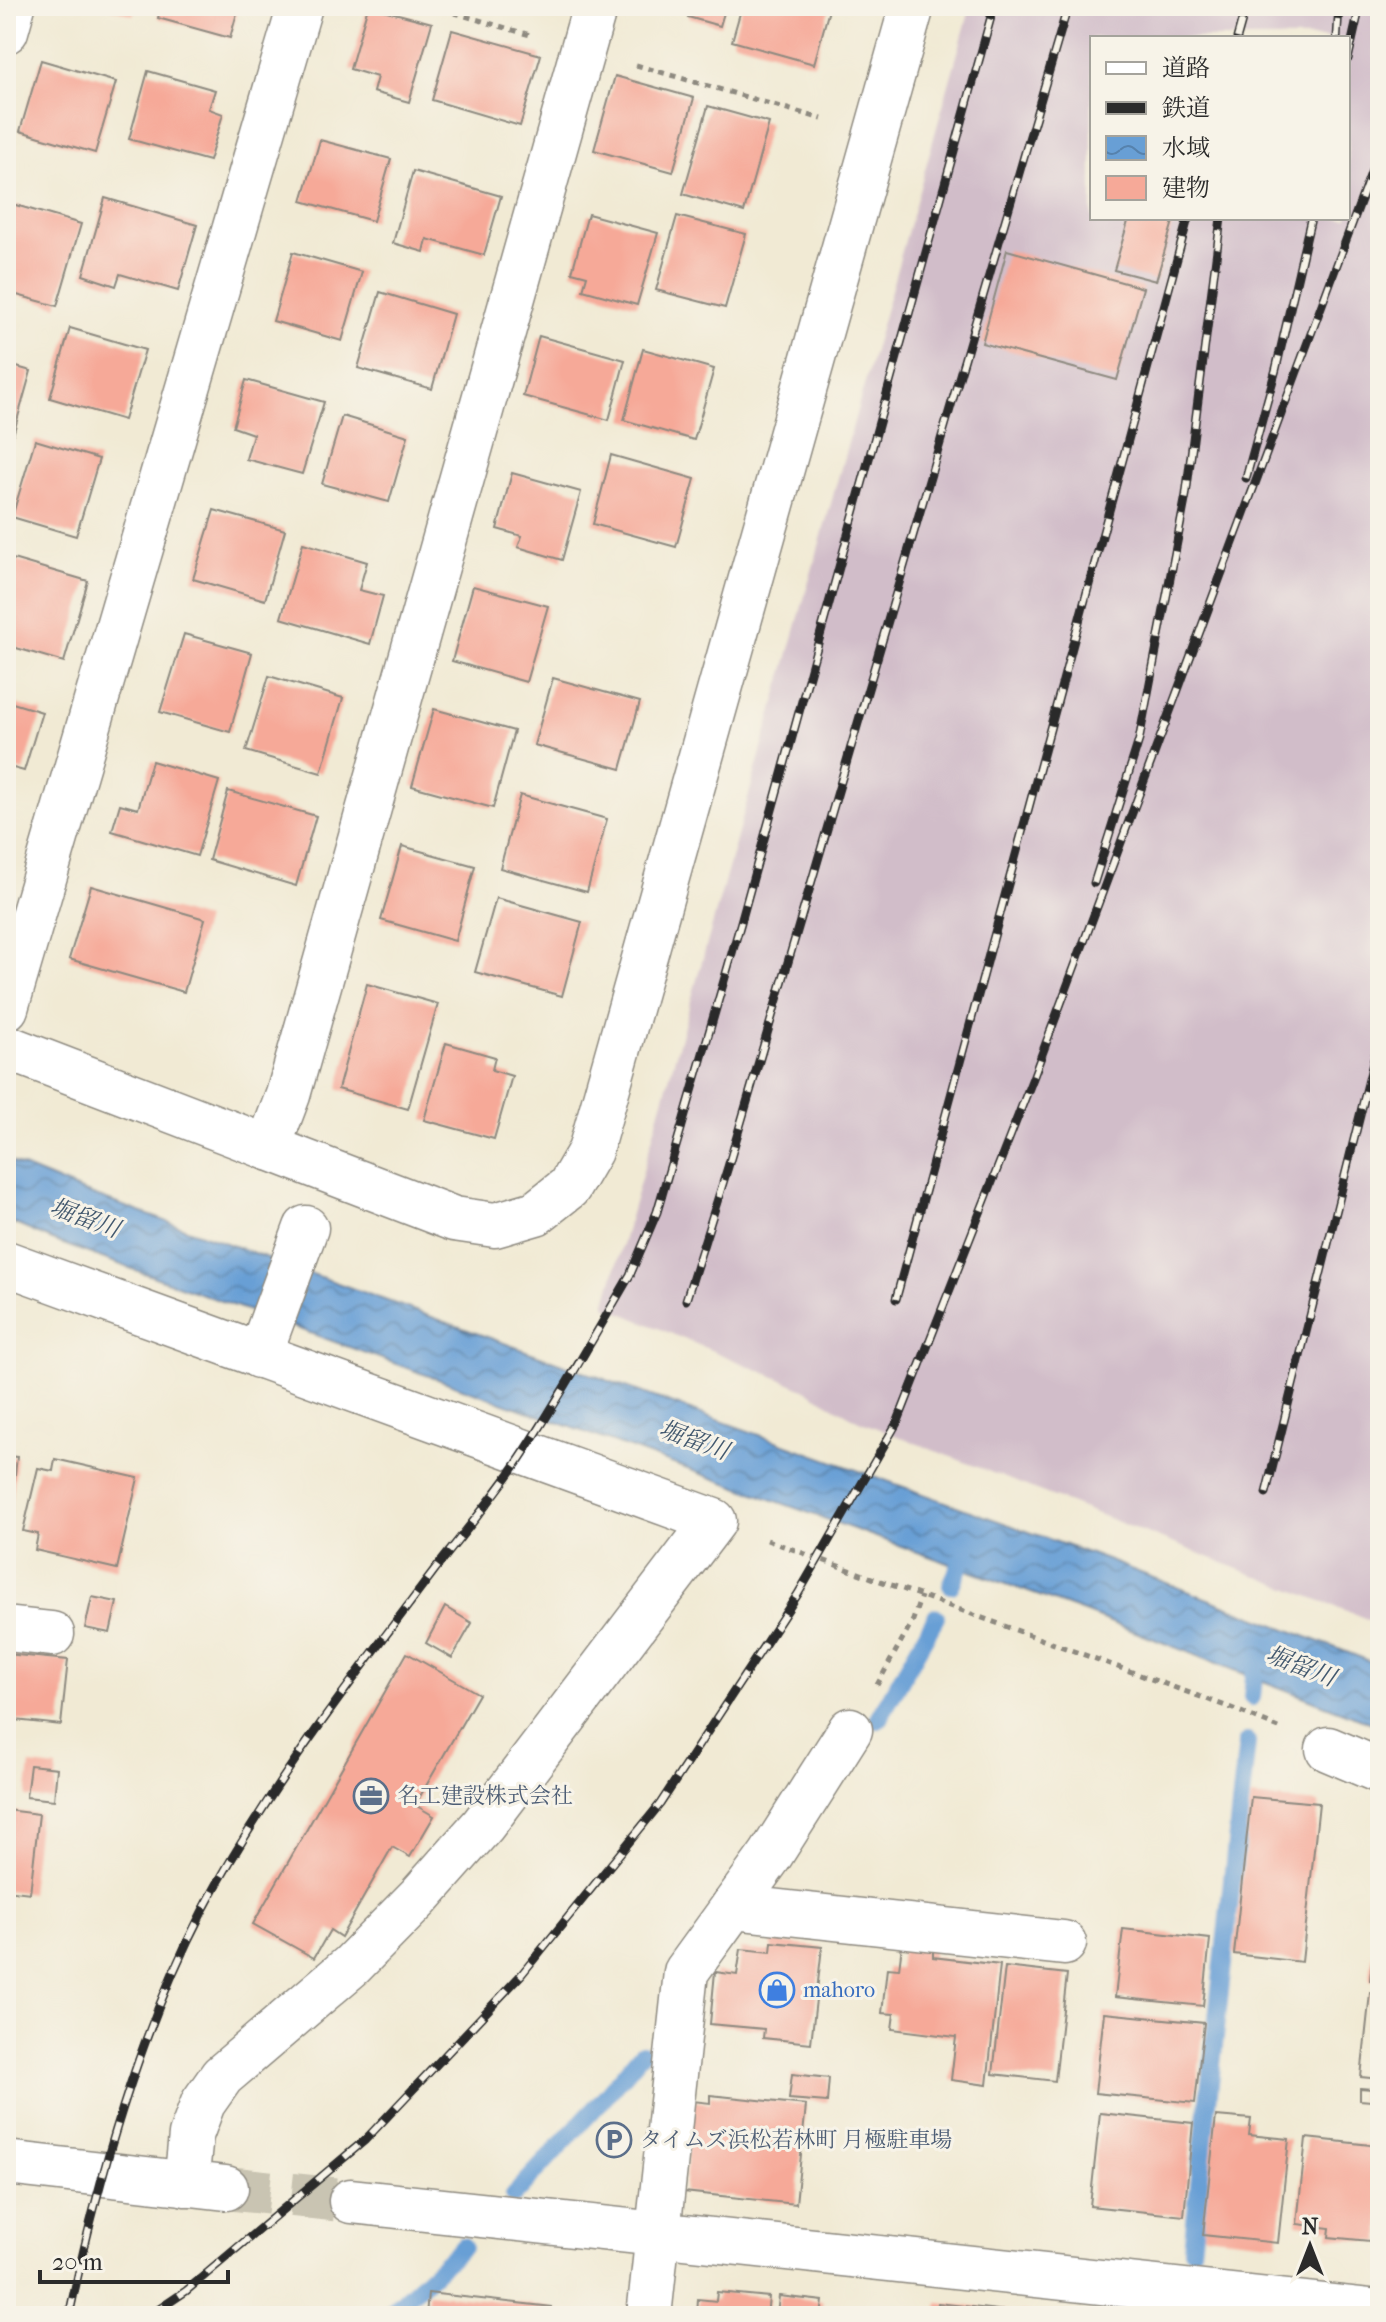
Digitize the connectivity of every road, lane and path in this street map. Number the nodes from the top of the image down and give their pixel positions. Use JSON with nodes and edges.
{"nodes":[{"id":1,"x":13,"y":6,"type":"edge"},
{"id":2,"x":300,"y":6,"type":"edge"},
{"id":3,"x":595,"y":6,"type":"edge"},
{"id":4,"x":912,"y":6,"type":"edge"},
{"id":5,"x":6,"y":31,"type":"edge"},
{"id":6,"x":6,"y":1008,"type":"edge"},
{"id":7,"x":6,"y":1047,"type":"edge"},
{"id":8,"x":268,"y":1148,"type":"junction"},
{"id":9,"x":306,"y":1228,"type":"dead end"},
{"id":10,"x":6,"y":1263,"type":"edge"},
{"id":11,"x":262,"y":1348,"type":"junction"},
{"id":12,"x":714,"y":1521,"type":"junction"},
{"id":13,"x":921,"y":1596,"type":"junction"},
{"id":14,"x":6,"y":1629,"type":"edge"},
{"id":15,"x":52,"y":1634,"type":"dead end"},
{"id":16,"x":850,"y":1730,"type":"joint"},
{"id":17,"x":1328,"y":1749,"type":"joint"},
{"id":18,"x":1380,"y":1771,"type":"edge"},
{"id":19,"x":733,"y":1907,"type":"junction"},
{"id":20,"x":1064,"y":1943,"type":"dead end"},
{"id":21,"x":6,"y":2163,"type":"edge"},
{"id":22,"x":351,"y":2201,"type":"tunnel mouth"},
{"id":23,"x":658,"y":2234,"type":"junction"},
{"id":24,"x":1380,"y":2312,"type":"edge"},
{"id":25,"x":649,"y":2316,"type":"edge"}],
"edges":[{"from":1,"to":5,"type":"street"},
{"from":2,"to":6,"type":"street"},
{"from":3,"to":8,"type":"street"},
{"from":4,"to":8,"type":"street"},
{"from":7,"to":8,"type":"street"},
{"from":9,"to":11,"type":"street"},
{"from":10,"to":11,"type":"street"},
{"from":11,"to":12,"type":"street"},
{"from":12,"to":13,"type":"path"},
{"from":12,"to":21,"type":"street"},
{"from":13,"to":16,"type":"path"},
{"from":13,"to":17,"type":"path"},
{"from":14,"to":15,"type":"street"},
{"from":16,"to":19,"type":"street"},
{"from":17,"to":18,"type":"street"},
{"from":19,"to":20,"type":"street"},
{"from":19,"to":23,"type":"street"},
{"from":22,"to":23,"type":"street"},
{"from":23,"to":24,"type":"street"},
{"from":23,"to":25,"type":"street"}]}
